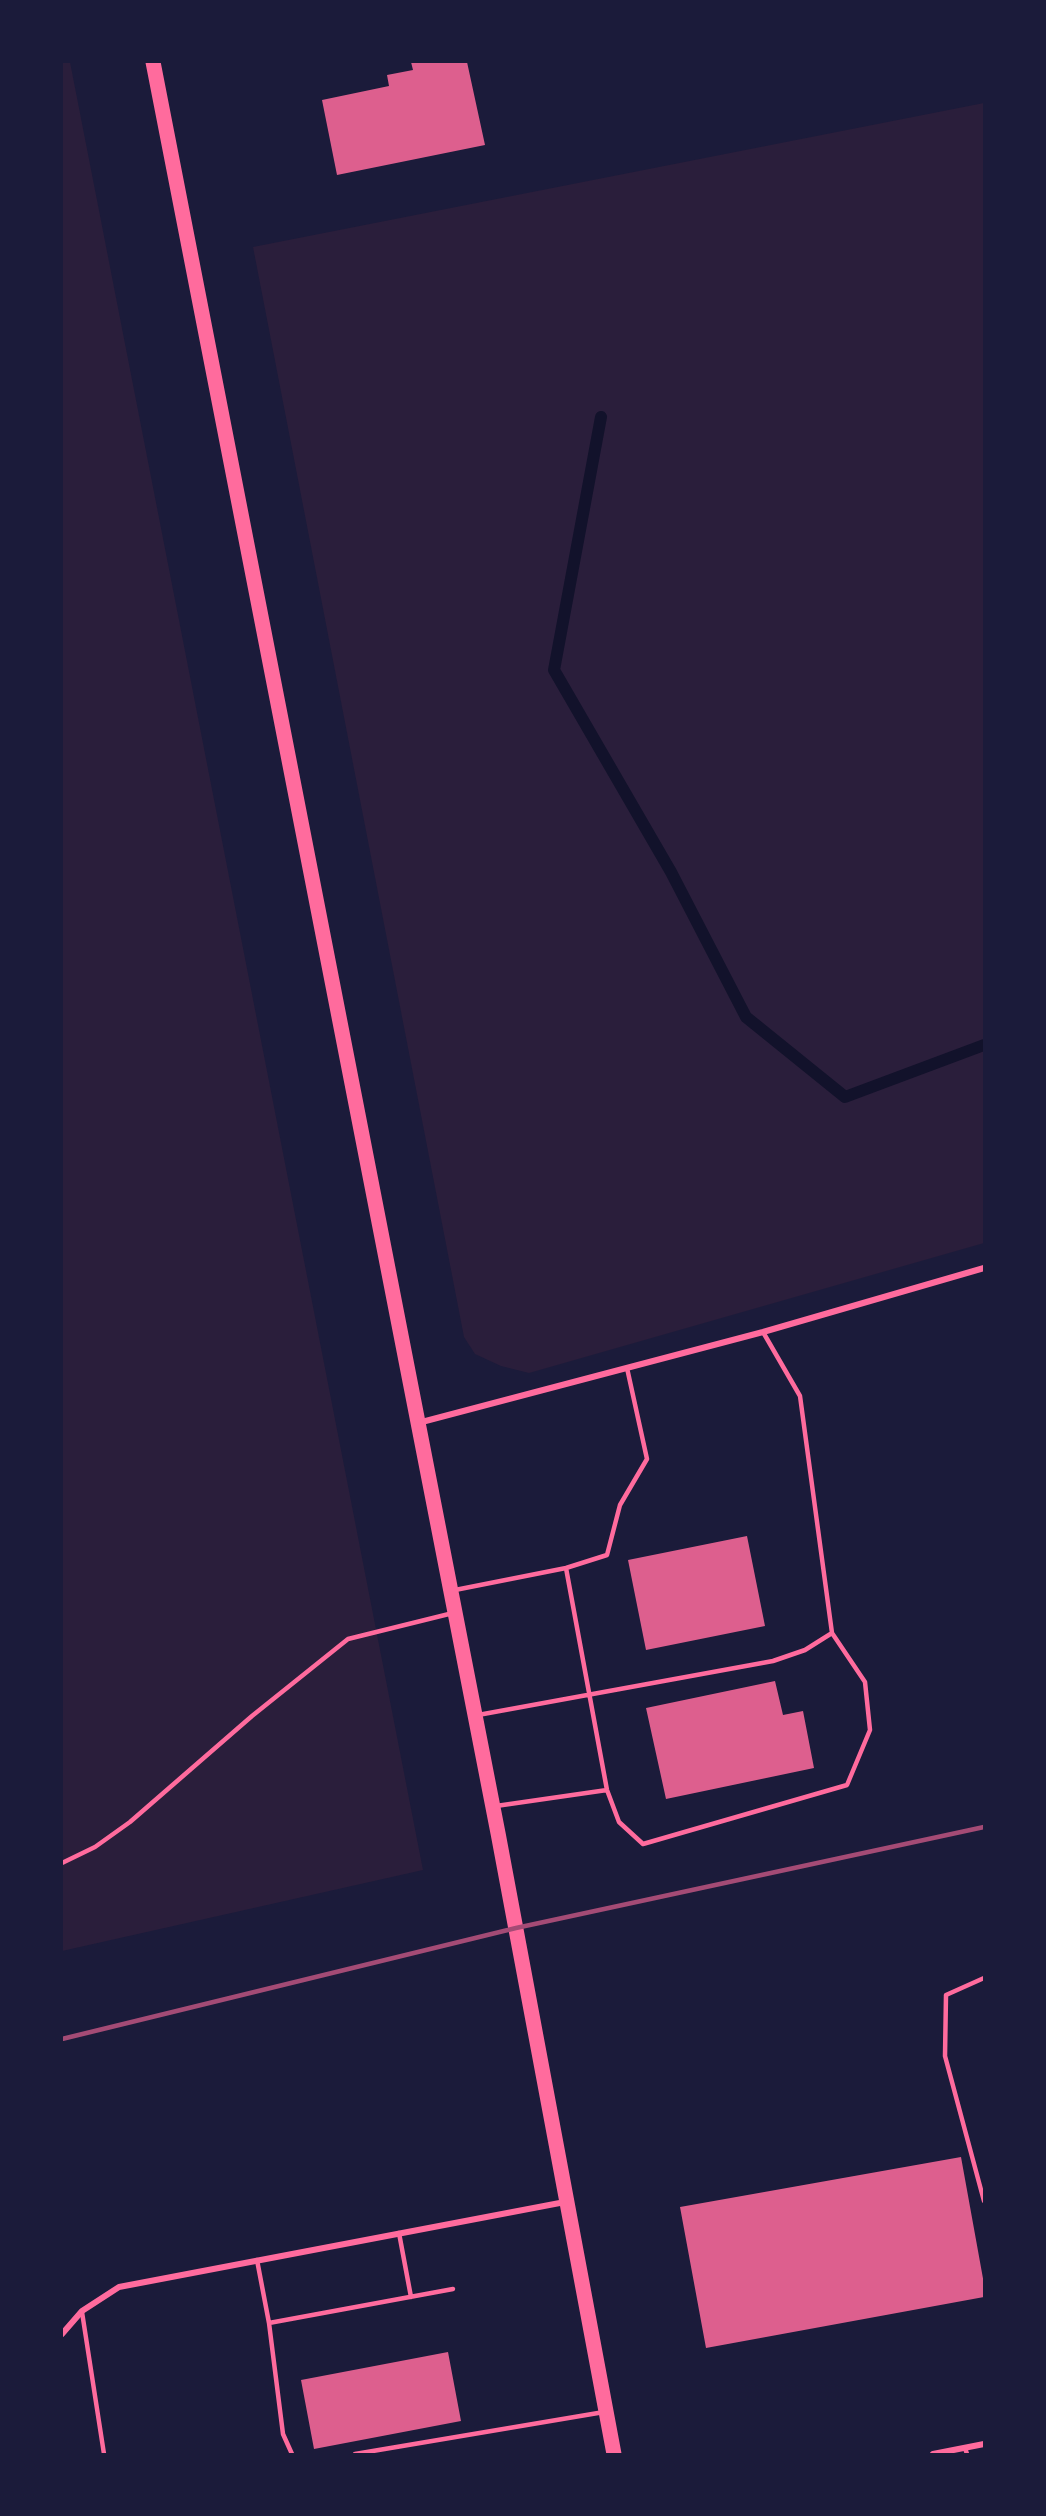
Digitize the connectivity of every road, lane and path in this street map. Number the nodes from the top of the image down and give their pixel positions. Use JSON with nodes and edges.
{"nodes":[{"id":1,"x":153,"y":62,"type":"edge"},
{"id":2,"x":984,"y":1268,"type":"edge"},
{"id":3,"x":763,"y":1332,"type":"junction"},
{"id":4,"x":627,"y":1368,"type":"junction"},
{"id":5,"x":418,"y":1423,"type":"junction"},
{"id":6,"x":566,"y":1568,"type":"junction"},
{"id":7,"x":451,"y":1591,"type":"junction"},
{"id":8,"x":455,"y":1612,"type":"junction"},
{"id":9,"x":832,"y":1633,"type":"junction"},
{"id":10,"x":591,"y":1694,"type":"junction"},
{"id":11,"x":475,"y":1715,"type":"junction"},
{"id":12,"x":607,"y":1790,"type":"junction"},
{"id":13,"x":493,"y":1807,"type":"junction"},
{"id":14,"x":62,"y":1863,"type":"edge"},
{"id":15,"x":984,"y":1978,"type":"edge"},
{"id":16,"x":984,"y":2201,"type":"edge"},
{"id":17,"x":566,"y":2202,"type":"junction"},
{"id":18,"x":399,"y":2233,"type":"junction"},
{"id":19,"x":257,"y":2260,"type":"junction"},
{"id":20,"x":453,"y":2289,"type":"dead end"},
{"id":21,"x":411,"y":2297,"type":"junction"},
{"id":22,"x":82,"y":2311,"type":"junction"},
{"id":23,"x":269,"y":2323,"type":"junction"},
{"id":24,"x":62,"y":2334,"type":"edge"},
{"id":25,"x":606,"y":2412,"type":"junction"},
{"id":26,"x":984,"y":2444,"type":"edge"},
{"id":27,"x":966,"y":2451,"type":"edge"},
{"id":28,"x":104,"y":2454,"type":"edge"},
{"id":29,"x":292,"y":2454,"type":"edge"},
{"id":30,"x":355,"y":2454,"type":"edge"},
{"id":31,"x":614,"y":2454,"type":"edge"},
{"id":32,"x":933,"y":2454,"type":"edge"}],
"edges":[{"from":1,"to":5,"type":"main road"},
{"from":2,"to":3,"type":"street"},
{"from":3,"to":4,"type":"street"},
{"from":3,"to":9,"type":"lane"},
{"from":4,"to":5,"type":"street"},
{"from":4,"to":6,"type":"lane"},
{"from":5,"to":7,"type":"main road"},
{"from":6,"to":7,"type":"lane"},
{"from":6,"to":10,"type":"lane"},
{"from":7,"to":8,"type":"main road"},
{"from":8,"to":11,"type":"main road"},
{"from":8,"to":14,"type":"lane"},
{"from":9,"to":10,"type":"lane"},
{"from":9,"to":12,"type":"lane"},
{"from":10,"to":11,"type":"lane"},
{"from":10,"to":12,"type":"lane"},
{"from":11,"to":13,"type":"main road"},
{"from":12,"to":13,"type":"lane"},
{"from":13,"to":17,"type":"main road"},
{"from":15,"to":16,"type":"lane"},
{"from":17,"to":18,"type":"street"},
{"from":17,"to":25,"type":"main road"},
{"from":18,"to":19,"type":"street"},
{"from":18,"to":21,"type":"lane"},
{"from":19,"to":22,"type":"street"},
{"from":19,"to":23,"type":"lane"},
{"from":20,"to":21,"type":"lane"},
{"from":21,"to":23,"type":"lane"},
{"from":22,"to":24,"type":"street"},
{"from":22,"to":28,"type":"lane"},
{"from":23,"to":29,"type":"lane"},
{"from":25,"to":30,"type":"lane"},
{"from":25,"to":31,"type":"main road"},
{"from":26,"to":27,"type":"street"},
{"from":27,"to":32,"type":"street"}]}
